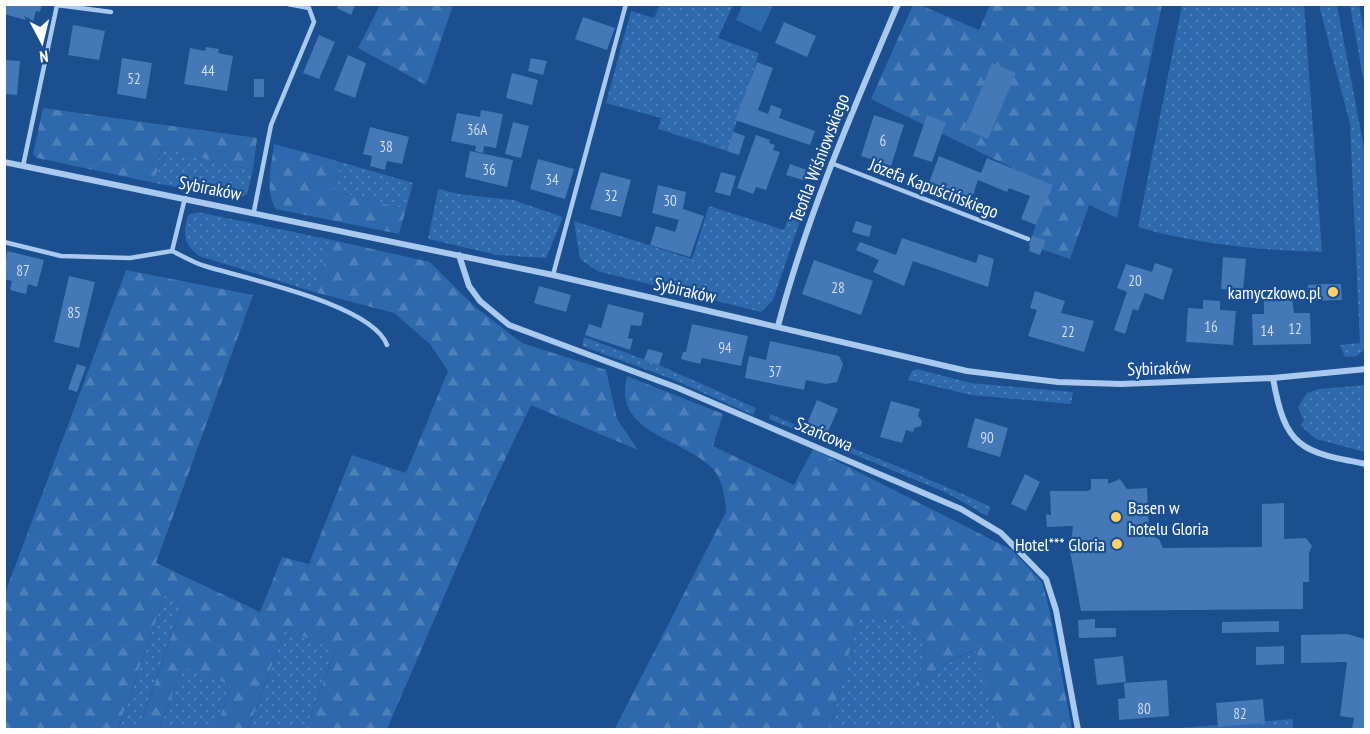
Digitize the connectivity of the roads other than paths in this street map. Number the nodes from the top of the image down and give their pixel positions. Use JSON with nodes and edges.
{"nodes":[{"id":1,"x":288,"y":4,"type":"edge"},
{"id":2,"x":626,"y":4,"type":"edge"},
{"id":3,"x":898,"y":4,"type":"edge"},
{"id":4,"x":111,"y":12,"type":"dead end"},
{"id":5,"x":4,"y":162,"type":"edge"},
{"id":6,"x":831,"y":163,"type":"junction"},
{"id":7,"x":23,"y":166,"type":"junction"},
{"id":8,"x":185,"y":198,"type":"junction"},
{"id":9,"x":254,"y":211,"type":"junction"},
{"id":10,"x":1028,"y":239,"type":"dead end"},
{"id":11,"x":4,"y":242,"type":"edge"},
{"id":12,"x":172,"y":251,"type":"junction"},
{"id":13,"x":459,"y":255,"type":"junction"},
{"id":14,"x":553,"y":275,"type":"junction"},
{"id":15,"x":778,"y":326,"type":"junction"},
{"id":16,"x":387,"y":345,"type":"dead end"},
{"id":17,"x":1365,"y":369,"type":"edge"},
{"id":18,"x":1273,"y":378,"type":"junction"},
{"id":19,"x":1365,"y":464,"type":"edge"},
{"id":20,"x":1078,"y":729,"type":"edge"}],
"edges":[{"from":1,"to":9,"type":"lane"},
{"from":2,"to":14,"type":"lane"},
{"from":3,"to":6,"type":"street","name":"Teofila Wiśniowskiego"},
{"from":4,"to":7,"type":"lane"},
{"from":5,"to":7,"type":"street","name":"Sybiraków"},
{"from":6,"to":10,"type":"lane","name":"Józefa Kapuścińskiego"},
{"from":6,"to":15,"type":"street","name":"Teofila Wiśniowskiego"},
{"from":7,"to":8,"type":"street","name":"Sybiraków"},
{"from":8,"to":9,"type":"street","name":"Sybiraków"},
{"from":8,"to":12,"type":"lane"},
{"from":9,"to":13,"type":"street","name":"Sybiraków"},
{"from":11,"to":12,"type":"lane"},
{"from":12,"to":16,"type":"lane"},
{"from":13,"to":14,"type":"street","name":"Sybiraków"},
{"from":13,"to":20,"type":"street","name":"Szańcowa"},
{"from":14,"to":15,"type":"street","name":"Sybiraków"},
{"from":15,"to":18,"type":"street","name":"Sybiraków"},
{"from":17,"to":18,"type":"street","name":"Sybiraków"},
{"from":18,"to":19,"type":"street"}]}
